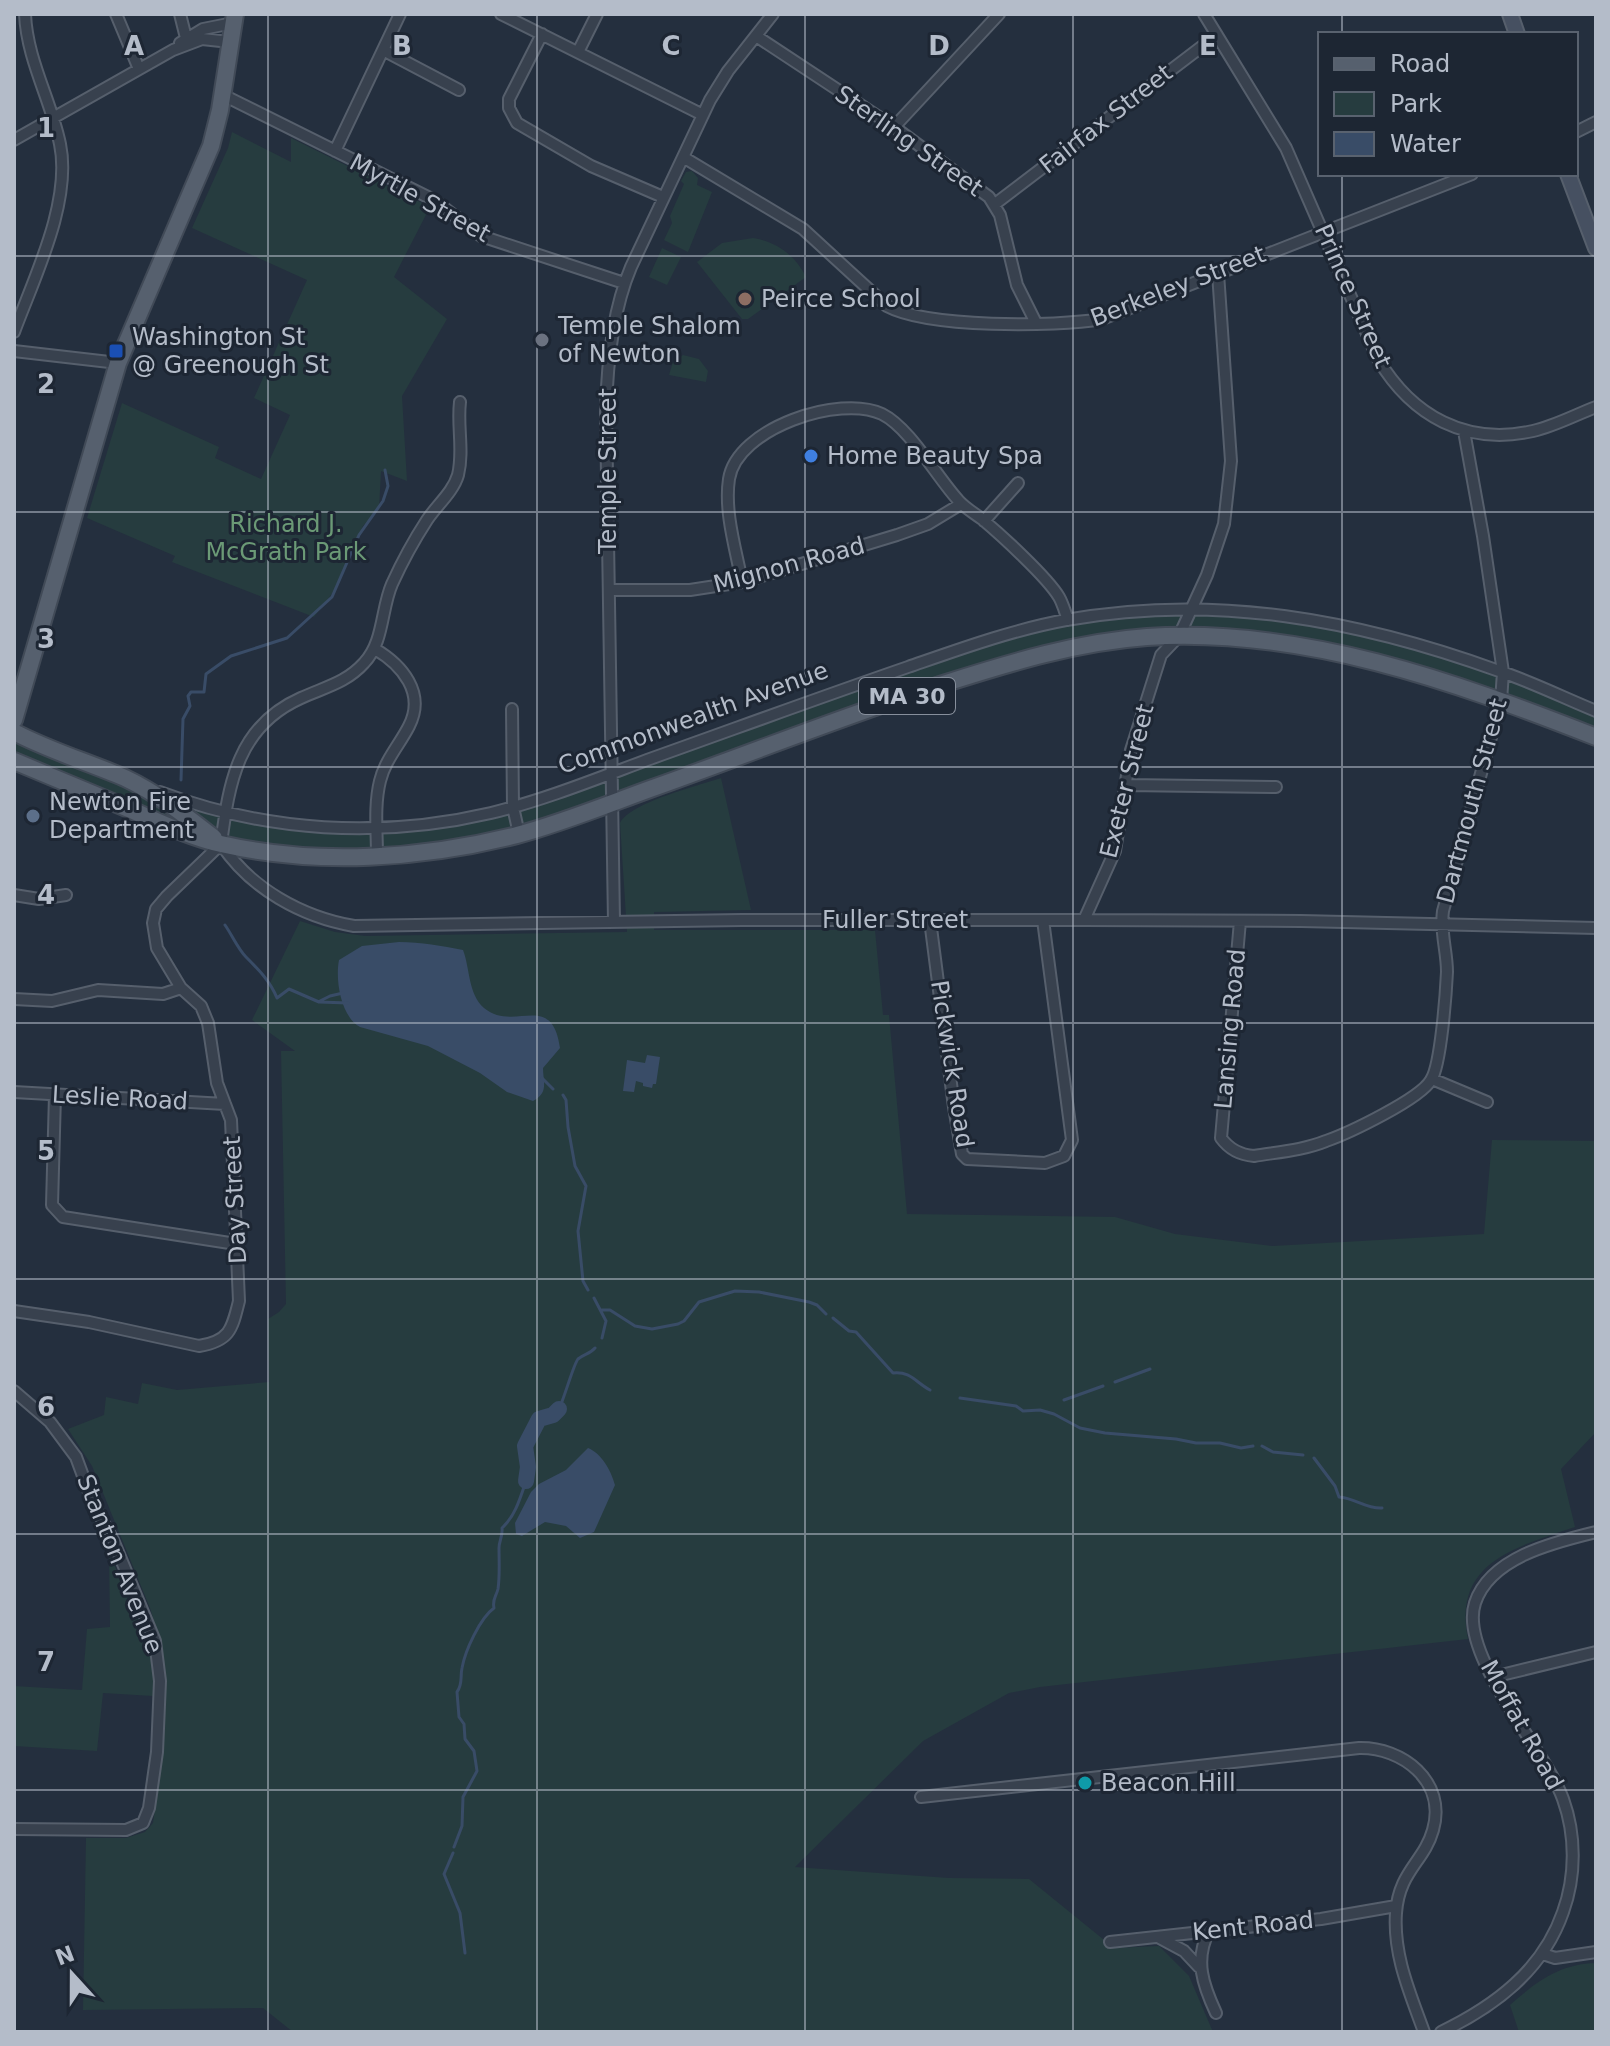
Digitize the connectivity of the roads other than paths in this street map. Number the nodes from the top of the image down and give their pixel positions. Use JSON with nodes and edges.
{"nodes":[{"id":1,"x":25,"y":14,"type":"edge"},
{"id":2,"x":116,"y":14,"type":"edge"},
{"id":3,"x":180,"y":14,"type":"edge"},
{"id":4,"x":400,"y":14,"type":"edge"},
{"id":5,"x":501,"y":14,"type":"edge"},
{"id":6,"x":597,"y":14,"type":"edge"},
{"id":7,"x":773,"y":14,"type":"edge"},
{"id":8,"x":999,"y":14,"type":"edge"},
{"id":9,"x":1204,"y":14,"type":"edge"},
{"id":10,"x":234,"y":18,"type":"edge"},
{"id":11,"x":542,"y":34,"type":"junction"},
{"id":12,"x":1217,"y":35,"type":"junction"},
{"id":13,"x":756,"y":36,"type":"junction"},
{"id":14,"x":186,"y":38,"type":"junction"},
{"id":15,"x":230,"y":42,"type":"junction"},
{"id":16,"x":173,"y":50,"type":"junction"},
{"id":17,"x":383,"y":50,"type":"junction"},
{"id":18,"x":578,"y":52,"type":"junction"},
{"id":19,"x":139,"y":69,"type":"junction"},
{"id":20,"x":459,"y":90,"type":"dead end"},
{"id":21,"x":223,"y":95,"type":"junction"},
{"id":22,"x":703,"y":115,"type":"junction"},
{"id":23,"x":52,"y":118,"type":"junction"},
{"id":24,"x":1596,"y":122,"type":"edge"},
{"id":25,"x":894,"y":127,"type":"junction"},
{"id":26,"x":1578,"y":131,"type":"edge"},
{"id":27,"x":14,"y":140,"type":"edge"},
{"id":28,"x":335,"y":151,"type":"junction"},
{"id":29,"x":683,"y":157,"type":"junction"},
{"id":30,"x":1467,"y":176,"type":"edge"},
{"id":31,"x":1569,"y":176,"type":"edge"},
{"id":32,"x":663,"y":197,"type":"junction"},
{"id":33,"x":995,"y":204,"type":"junction"},
{"id":34,"x":1324,"y":231,"type":"junction"},
{"id":35,"x":1596,"y":248,"type":"edge"},
{"id":36,"x":1218,"y":273,"type":"junction"},
{"id":37,"x":624,"y":283,"type":"junction"},
{"id":38,"x":1036,"y":323,"type":"junction"},
{"id":39,"x":14,"y":332,"type":"edge"},
{"id":40,"x":14,"y":351,"type":"edge"},
{"id":41,"x":118,"y":363,"type":"junction"},
{"id":42,"x":460,"y":402,"type":"dead end"},
{"id":43,"x":1596,"y":407,"type":"edge"},
{"id":44,"x":1464,"y":431,"type":"junction"},
{"id":45,"x":1018,"y":483,"type":"dead end"},
{"id":46,"x":961,"y":504,"type":"junction"},
{"id":47,"x":984,"y":521,"type":"junction"},
{"id":48,"x":742,"y":582,"type":"junction"},
{"id":49,"x":609,"y":590,"type":"junction"},
{"id":50,"x":1190,"y":609,"type":"junction"},
{"id":51,"x":1068,"y":620,"type":"junction"},
{"id":52,"x":1179,"y":636,"type":"junction"},
{"id":53,"x":375,"y":649,"type":"junction"},
{"id":54,"x":1503,"y":672,"type":"junction"},
{"id":55,"x":1501,"y":701,"type":"junction"},
{"id":56,"x":512,"y":709,"type":"dead end"},
{"id":57,"x":1596,"y":711,"type":"edge"},
{"id":58,"x":14,"y":720,"type":"edge"},
{"id":59,"x":14,"y":732,"type":"edge"},
{"id":60,"x":1596,"y":737,"type":"edge"},
{"id":61,"x":14,"y":761,"type":"edge"},
{"id":62,"x":611,"y":773,"type":"junction"},
{"id":63,"x":126,"y":779,"type":"junction"},
{"id":64,"x":1127,"y":785,"type":"junction"},
{"id":65,"x":1276,"y":787,"type":"dead end"},
{"id":66,"x":611,"y":803,"type":"junction"},
{"id":67,"x":513,"y":807,"type":"junction"},
{"id":68,"x":225,"y":813,"type":"junction"},
{"id":69,"x":377,"y":829,"type":"junction"},
{"id":70,"x":519,"y":834,"type":"junction"},
{"id":71,"x":221,"y":844,"type":"junction"},
{"id":72,"x":377,"y":856,"type":"junction"},
{"id":73,"x":14,"y":895,"type":"edge"},
{"id":74,"x":66,"y":895,"type":"dead end"},
{"id":75,"x":930,"y":920,"type":"junction"},
{"id":76,"x":1043,"y":920,"type":"junction"},
{"id":77,"x":1084,"y":920,"type":"junction"},
{"id":78,"x":1240,"y":921,"type":"junction"},
{"id":79,"x":614,"y":922,"type":"junction"},
{"id":80,"x":1441,"y":924,"type":"junction"},
{"id":81,"x":1596,"y":928,"type":"edge"},
{"id":82,"x":181,"y":988,"type":"junction"},
{"id":83,"x":14,"y":999,"type":"edge"},
{"id":84,"x":1432,"y":1079,"type":"junction"},
{"id":85,"x":14,"y":1092,"type":"edge"},
{"id":86,"x":55,"y":1095,"type":"junction"},
{"id":87,"x":1487,"y":1102,"type":"dead end"},
{"id":88,"x":225,"y":1104,"type":"junction"},
{"id":89,"x":236,"y":1244,"type":"junction"},
{"id":90,"x":14,"y":1311,"type":"edge"},
{"id":91,"x":14,"y":1391,"type":"edge"},
{"id":92,"x":1596,"y":1532,"type":"edge"},
{"id":93,"x":1596,"y":1652,"type":"edge"},
{"id":94,"x":1493,"y":1677,"type":"junction"},
{"id":95,"x":921,"y":1797,"type":"dead end"},
{"id":96,"x":14,"y":1829,"type":"edge"},
{"id":97,"x":1396,"y":1906,"type":"junction"},
{"id":98,"x":1209,"y":1931,"type":"junction"},
{"id":99,"x":1157,"y":1937,"type":"junction"},
{"id":100,"x":1110,"y":1942,"type":"dead end"},
{"id":101,"x":1596,"y":1952,"type":"edge"},
{"id":102,"x":1543,"y":1954,"type":"junction"},
{"id":103,"x":1200,"y":1969,"type":"junction"},
{"id":104,"x":1216,"y":2013,"type":"dead end"},
{"id":105,"x":1424,"y":2032,"type":"edge"},
{"id":106,"x":1441,"y":2032,"type":"edge"}],
"edges":[{"from":1,"to":23,"type":"street"},
{"from":2,"to":19,"type":"street"},
{"from":3,"to":14,"type":"street"},
{"from":4,"to":17,"type":"street"},
{"from":5,"to":11,"type":"street"},
{"from":6,"to":18,"type":"street"},
{"from":7,"to":13,"type":"street","name":"Temple Street"},
{"from":8,"to":25,"type":"street"},
{"from":9,"to":12,"type":"street","name":"Prince Street"},
{"from":10,"to":14,"type":"street"},
{"from":10,"to":15,"type":"main road"},
{"from":11,"to":18,"type":"street"},
{"from":11,"to":32,"type":"street"},
{"from":12,"to":33,"type":"street","name":"Fairfax Street"},
{"from":12,"to":34,"type":"street","name":"Prince Street"},
{"from":13,"to":22,"type":"street","name":"Temple Street"},
{"from":13,"to":25,"type":"street","name":"Sterling Street"},
{"from":14,"to":16,"type":"street"},
{"from":15,"to":16,"type":"street"},
{"from":15,"to":21,"type":"main road"},
{"from":16,"to":19,"type":"street"},
{"from":17,"to":20,"type":"street"},
{"from":17,"to":28,"type":"street"},
{"from":18,"to":22,"type":"street"},
{"from":19,"to":23,"type":"street"},
{"from":21,"to":28,"type":"street","name":"Myrtle Street"},
{"from":21,"to":41,"type":"main road"},
{"from":22,"to":29,"type":"street","name":"Temple Street"},
{"from":23,"to":27,"type":"street"},
{"from":23,"to":39,"type":"street"},
{"from":24,"to":26,"type":"street"},
{"from":25,"to":33,"type":"street","name":"Sterling Street"},
{"from":28,"to":37,"type":"street","name":"Myrtle Street"},
{"from":29,"to":32,"type":"street","name":"Temple Street"},
{"from":29,"to":38,"type":"street","name":"Berkeley Street"},
{"from":30,"to":34,"type":"street","name":"Berkeley Street"},
{"from":31,"to":35,"type":"main road"},
{"from":32,"to":37,"type":"street","name":"Temple Street"},
{"from":33,"to":38,"type":"street","name":"Sterling Street"},
{"from":34,"to":36,"type":"street","name":"Berkeley Street"},
{"from":34,"to":44,"type":"street","name":"Prince Street"},
{"from":36,"to":38,"type":"street","name":"Berkeley Street"},
{"from":36,"to":50,"type":"street","name":"Exeter Street"},
{"from":37,"to":49,"type":"street","name":"Temple Street"},
{"from":40,"to":41,"type":"street"},
{"from":41,"to":58,"type":"main road"},
{"from":42,"to":53,"type":"street"},
{"from":43,"to":44,"type":"street","name":"Prince Street"},
{"from":44,"to":54,"type":"street","name":"Dartmouth Street"},
{"from":45,"to":47,"type":"street"},
{"from":46,"to":47,"type":"street"},
{"from":46,"to":48,"type":"street","name":"Mignon Road"},
{"from":46,"to":48,"type":"street"},
{"from":47,"to":51,"type":"street"},
{"from":48,"to":49,"type":"street","name":"Mignon Road"},
{"from":49,"to":62,"type":"street","name":"Temple Street"},
{"from":50,"to":51,"type":"street","name":"Commonwealth Avenue"},
{"from":50,"to":52,"type":"street","name":"Exeter Street"},
{"from":50,"to":54,"type":"street","name":"Commonwealth Avenue"},
{"from":51,"to":62,"type":"street","name":"Commonwealth Avenue"},
{"from":52,"to":55,"type":"main road","number":"MA 30"},
{"from":52,"to":64,"type":"street","name":"Exeter Street"},
{"from":52,"to":66,"type":"main road","number":"MA 30"},
{"from":53,"to":68,"type":"street"},
{"from":53,"to":69,"type":"street"},
{"from":54,"to":55,"type":"street","name":"Dartmouth Street"},
{"from":54,"to":57,"type":"street","name":"Commonwealth Avenue"},
{"from":55,"to":60,"type":"main road","number":"MA 30"},
{"from":55,"to":80,"type":"street","name":"Dartmouth Street"},
{"from":56,"to":67,"type":"street"},
{"from":59,"to":63,"type":"main road","name":"Commonwealth Avenue"},
{"from":61,"to":71,"type":"main road","number":"MA 30"},
{"from":62,"to":66,"type":"street","name":"Temple Street"},
{"from":62,"to":67,"type":"street","name":"Commonwealth Avenue"},
{"from":63,"to":68,"type":"street","name":"Commonwealth Avenue"},
{"from":63,"to":71,"type":"main road","name":"Commonwealth Avenue"},
{"from":64,"to":65,"type":"street"},
{"from":64,"to":77,"type":"street","name":"Exeter Street"},
{"from":66,"to":70,"type":"main road","number":"MA 30"},
{"from":66,"to":79,"type":"street","name":"Temple Street"},
{"from":67,"to":69,"type":"street","name":"Commonwealth Avenue"},
{"from":67,"to":70,"type":"street"},
{"from":68,"to":69,"type":"street","name":"Commonwealth Avenue"},
{"from":68,"to":71,"type":"street"},
{"from":69,"to":72,"type":"street"},
{"from":70,"to":72,"type":"main road","number":"MA 30"},
{"from":71,"to":72,"type":"main road","number":"MA 30"},
{"from":71,"to":79,"type":"street","name":"Fuller Street"},
{"from":71,"to":82,"type":"street","name":"Day Street"},
{"from":73,"to":74,"type":"street"},
{"from":75,"to":76,"type":"street","name":"Fuller Street"},
{"from":75,"to":76,"type":"street","name":"Pickwick Road"},
{"from":75,"to":79,"type":"street","name":"Fuller Street"},
{"from":76,"to":77,"type":"street","name":"Fuller Street"},
{"from":77,"to":78,"type":"street","name":"Fuller Street"},
{"from":78,"to":80,"type":"street","name":"Fuller Street"},
{"from":78,"to":84,"type":"street","name":"Lansing Road"},
{"from":80,"to":81,"type":"street","name":"Fuller Street"},
{"from":80,"to":84,"type":"street","name":"Dartmouth Street"},
{"from":82,"to":83,"type":"street"},
{"from":82,"to":88,"type":"street","name":"Day Street"},
{"from":84,"to":87,"type":"street"},
{"from":85,"to":86,"type":"street","name":"Leslie Road"},
{"from":86,"to":88,"type":"street","name":"Leslie Road"},
{"from":86,"to":89,"type":"street"},
{"from":88,"to":89,"type":"street","name":"Day Street"},
{"from":89,"to":90,"type":"street","name":"Day Street"},
{"from":91,"to":96,"type":"street","name":"Stanton Avenue"},
{"from":92,"to":94,"type":"street","name":"Moffat Road"},
{"from":93,"to":94,"type":"street"},
{"from":94,"to":102,"type":"street","name":"Moffat Road"},
{"from":95,"to":97,"type":"street"},
{"from":97,"to":98,"type":"street","name":"Kent Road"},
{"from":97,"to":105,"type":"street"},
{"from":98,"to":99,"type":"street","name":"Kent Road"},
{"from":98,"to":103,"type":"street"},
{"from":99,"to":100,"type":"street","name":"Kent Road"},
{"from":99,"to":103,"type":"street"},
{"from":101,"to":102,"type":"street"},
{"from":102,"to":106,"type":"street","name":"Moffat Road"},
{"from":103,"to":104,"type":"street"}]}
